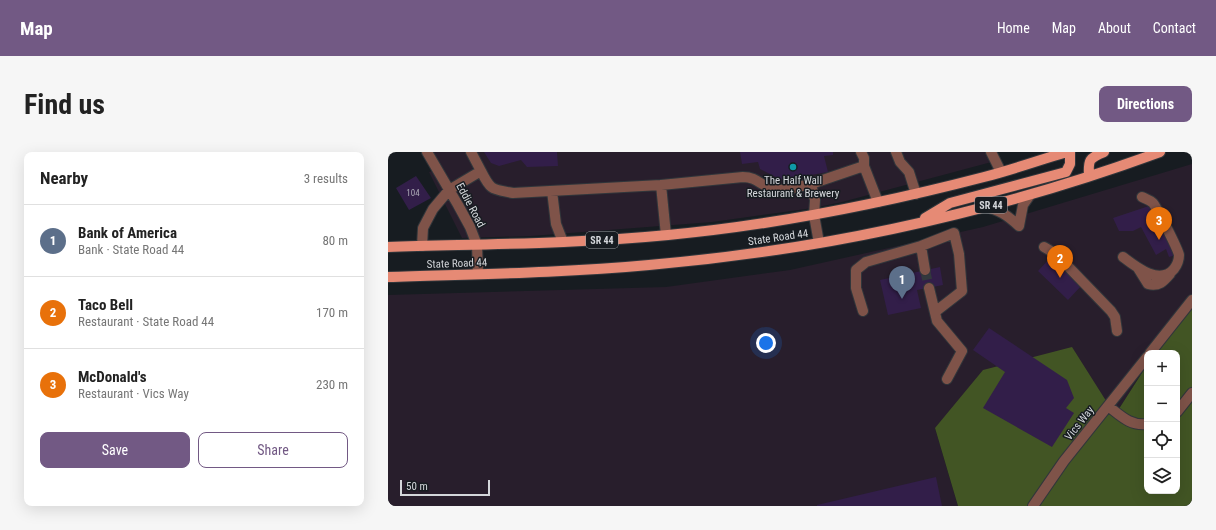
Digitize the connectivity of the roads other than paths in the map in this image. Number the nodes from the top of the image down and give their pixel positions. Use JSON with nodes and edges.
{"nodes":[{"id":1,"x":427,"y":152,"type":"edge"},
{"id":2,"x":471,"y":152,"type":"edge"},
{"id":3,"x":861,"y":152,"type":"edge"},
{"id":4,"x":896,"y":152,"type":"edge"},
{"id":5,"x":991,"y":152,"type":"edge"},
{"id":6,"x":1067,"y":152,"type":"edge"},
{"id":7,"x":1070,"y":152,"type":"edge"},
{"id":8,"x":1104,"y":152,"type":"edge"},
{"id":9,"x":1160,"y":152,"type":"edge"},
{"id":10,"x":864,"y":166,"type":"junction"},
{"id":11,"x":481,"y":172,"type":"junction"},
{"id":12,"x":1001,"y":172,"type":"junction"},
{"id":13,"x":1089,"y":176,"type":"junction"},
{"id":14,"x":811,"y":184,"type":"junction"},
{"id":15,"x":661,"y":185,"type":"junction"},
{"id":16,"x":450,"y":190,"type":"junction"},
{"id":17,"x":552,"y":190,"type":"junction"},
{"id":18,"x":916,"y":194,"type":"junction"},
{"id":19,"x":1030,"y":194,"type":"junction"},
{"id":20,"x":1142,"y":197,"type":"dead end"},
{"id":21,"x":878,"y":202,"type":"junction"},
{"id":22,"x":984,"y":207,"type":"junction"},
{"id":23,"x":814,"y":215,"type":"junction"},
{"id":24,"x":915,"y":224,"type":"junction"},
{"id":25,"x":666,"y":235,"type":"junction"},
{"id":26,"x":562,"y":242,"type":"junction"},
{"id":27,"x":819,"y":243,"type":"junction"},
{"id":28,"x":477,"y":245,"type":"junction"},
{"id":29,"x":422,"y":246,"type":"junction"},
{"id":30,"x":921,"y":246,"type":"junction"},
{"id":31,"x":388,"y":247,"type":"edge"},
{"id":32,"x":1044,"y":247,"type":"dead end"},
{"id":33,"x":1123,"y":257,"type":"dead end"},
{"id":34,"x":926,"y":270,"type":"tunnel mouth"},
{"id":35,"x":478,"y":274,"type":"junction"},
{"id":36,"x":388,"y":277,"type":"edge"},
{"id":37,"x":930,"y":288,"type":"tunnel mouth"},
{"id":38,"x":1192,"y":300,"type":"edge"},
{"id":39,"x":863,"y":311,"type":"dead end"},
{"id":40,"x":935,"y":312,"type":"junction"},
{"id":41,"x":1117,"y":331,"type":"dead end"},
{"id":42,"x":1152,"y":350,"type":"edge"},
{"id":43,"x":1144,"y":361,"type":"edge"},
{"id":44,"x":947,"y":379,"type":"dead end"},
{"id":45,"x":1192,"y":393,"type":"edge"},
{"id":46,"x":1108,"y":406,"type":"junction"},
{"id":47,"x":1180,"y":408,"type":"edge"},
{"id":48,"x":1144,"y":424,"type":"edge"},
{"id":49,"x":1034,"y":506,"type":"edge"}],
"edges":[{"from":1,"to":16,"type":"street","name":"Eddie Road"},
{"from":2,"to":11,"type":"street"},
{"from":3,"to":10,"type":"street"},
{"from":4,"to":18,"type":"street"},
{"from":5,"to":12,"type":"street"},
{"from":6,"to":12,"type":"main road","name":"State Road 44","number":"SR 44"},
{"from":7,"to":24,"type":"main road"},
{"from":8,"to":13,"type":"main road"},
{"from":9,"to":13,"type":"main road","name":"State Road 44","number":"SR 44"},
{"from":10,"to":14,"type":"street"},
{"from":10,"to":21,"type":"street"},
{"from":11,"to":16,"type":"street"},
{"from":11,"to":17,"type":"street"},
{"from":12,"to":18,"type":"main road","name":"State Road 44","number":"SR 44"},
{"from":13,"to":19,"type":"main road","name":"State Road 44","number":"SR 44"},
{"from":14,"to":15,"type":"street"},
{"from":14,"to":23,"type":"street"},
{"from":15,"to":17,"type":"street"},
{"from":15,"to":25,"type":"street"},
{"from":16,"to":28,"type":"street","name":"Eddie Road"},
{"from":16,"to":29,"type":"street"},
{"from":17,"to":26,"type":"street"},
{"from":18,"to":21,"type":"main road","name":"State Road 44","number":"SR 44"},
{"from":19,"to":22,"type":"main road","name":"State Road 44","number":"SR 44"},
{"from":19,"to":22,"type":"street"},
{"from":20,"to":33,"type":"street"},
{"from":21,"to":23,"type":"main road","name":"State Road 44","number":"SR 44"},
{"from":22,"to":24,"type":"main road","name":"State Road 44","number":"SR 44"},
{"from":23,"to":25,"type":"main road","name":"State Road 44","number":"SR 44"},
{"from":23,"to":27,"type":"street"},
{"from":24,"to":27,"type":"main road","name":"State Road 44","number":"SR 44"},
{"from":25,"to":26,"type":"main road","name":"State Road 44","number":"SR 44"},
{"from":26,"to":28,"type":"main road","name":"State Road 44","number":"SR 44"},
{"from":27,"to":35,"type":"main road","name":"State Road 44","number":"SR 44"},
{"from":28,"to":29,"type":"main road","name":"State Road 44","number":"SR 44"},
{"from":28,"to":35,"type":"street","name":"Eddie Road"},
{"from":29,"to":31,"type":"main road","name":"State Road 44","number":"SR 44"},
{"from":30,"to":34,"type":"street"},
{"from":30,"to":39,"type":"street"},
{"from":30,"to":40,"type":"street"},
{"from":32,"to":41,"type":"street"},
{"from":35,"to":36,"type":"main road","name":"State Road 44","number":"SR 44"},
{"from":37,"to":40,"type":"street"},
{"from":38,"to":42,"type":"street"},
{"from":40,"to":44,"type":"street"},
{"from":43,"to":46,"type":"street","name":"Vics Way"},
{"from":45,"to":47,"type":"street"},
{"from":46,"to":48,"type":"street"},
{"from":46,"to":49,"type":"street","name":"Vics Way"}]}
